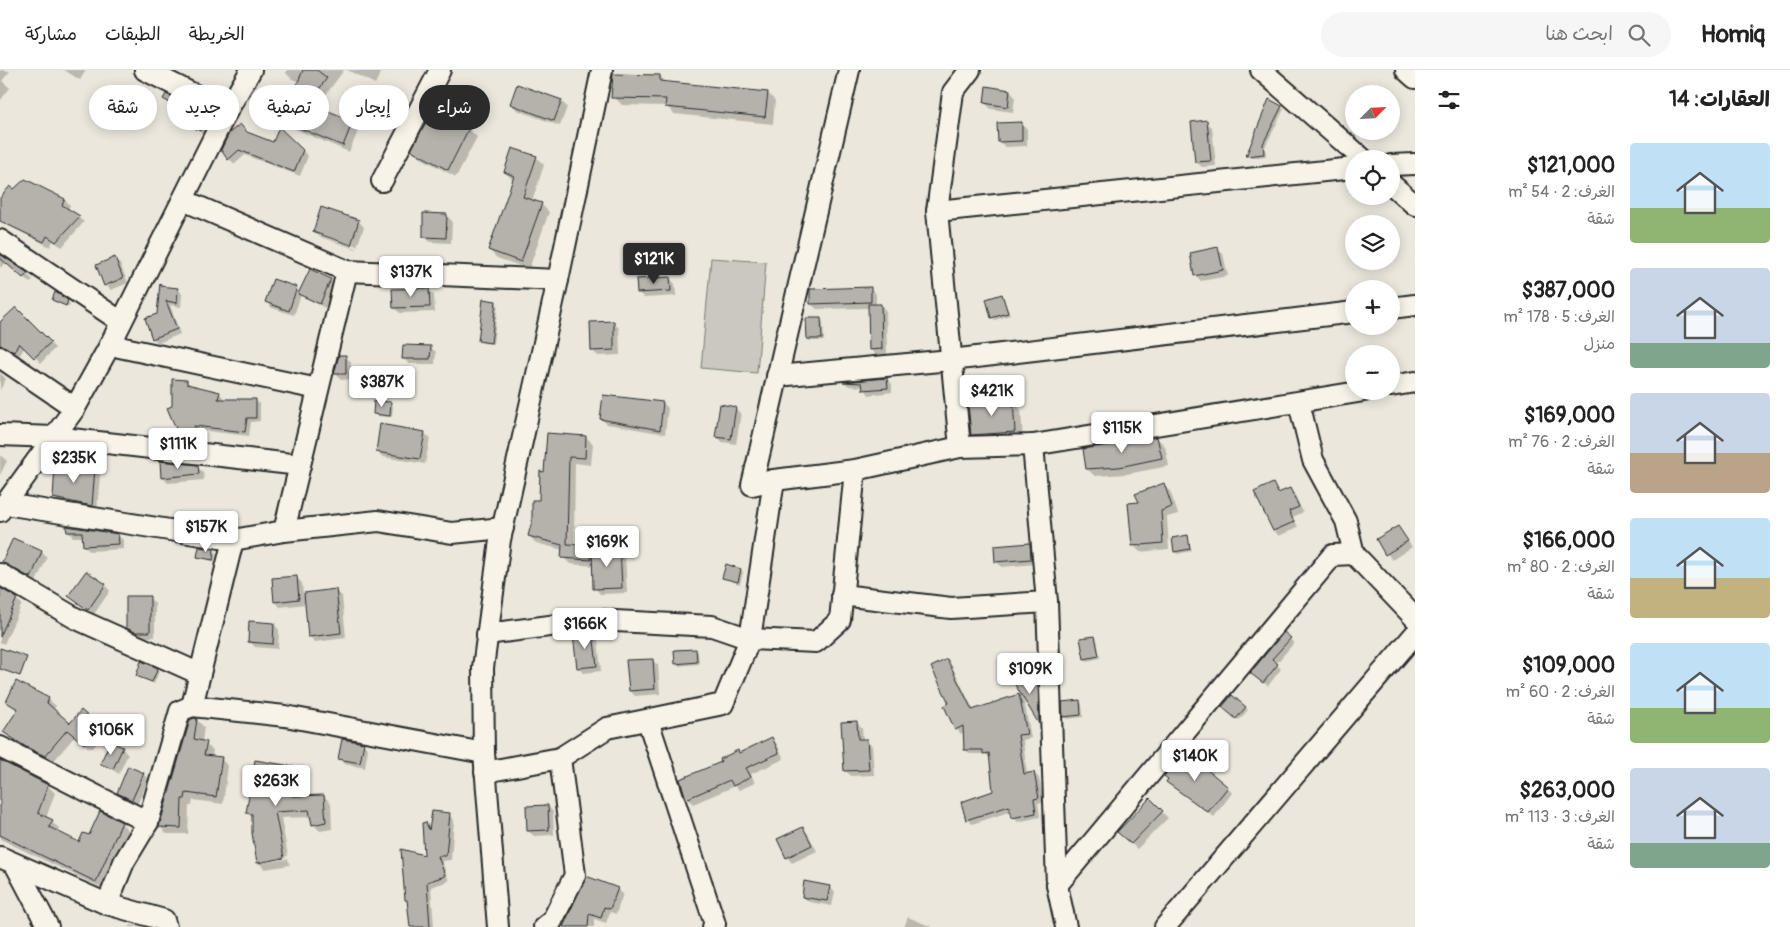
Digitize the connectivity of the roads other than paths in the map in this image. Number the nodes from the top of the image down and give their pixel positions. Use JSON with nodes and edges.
{"nodes":[{"id":1,"x":251,"y":70,"type":"edge"},
{"id":2,"x":440,"y":70,"type":"edge"},
{"id":3,"x":602,"y":70,"type":"edge"},
{"id":4,"x":849,"y":70,"type":"edge"},
{"id":5,"x":970,"y":70,"type":"edge"},
{"id":6,"x":1261,"y":70,"type":"edge"},
{"id":7,"x":1406,"y":70,"type":"edge"},
{"id":8,"x":154,"y":72,"type":"edge"},
{"id":9,"x":1415,"y":78,"type":"edge"},
{"id":10,"x":178,"y":85,"type":"edge"},
{"id":11,"x":239,"y":90,"type":"edge"},
{"id":12,"x":218,"y":130,"type":"edge"},
{"id":13,"x":1353,"y":150,"type":"edge"},
{"id":14,"x":1415,"y":164,"type":"edge"},
{"id":15,"x":1400,"y":165,"type":"edge"},
{"id":16,"x":1345,"y":169,"type":"edge"},
{"id":17,"x":382,"y":181,"type":"dead end"},
{"id":18,"x":1400,"y":192,"type":"edge"},
{"id":19,"x":183,"y":200,"type":"junction"},
{"id":20,"x":1415,"y":205,"type":"edge"},
{"id":21,"x":937,"y":211,"type":"junction"},
{"id":22,"x":0,"y":240,"type":"edge"},
{"id":23,"x":347,"y":271,"type":"junction"},
{"id":24,"x":558,"y":280,"type":"junction"},
{"id":25,"x":1415,"y":305,"type":"edge"},
{"id":26,"x":1400,"y":307,"type":"edge"},
{"id":27,"x":1345,"y":313,"type":"edge"},
{"id":28,"x":120,"y":321,"type":"junction"},
{"id":29,"x":110,"y":345,"type":"junction"},
{"id":30,"x":0,"y":357,"type":"edge"},
{"id":31,"x":951,"y":360,"type":"junction"},
{"id":32,"x":777,"y":376,"type":"junction"},
{"id":33,"x":1415,"y":382,"type":"edge"},
{"id":34,"x":1400,"y":384,"type":"edge"},
{"id":35,"x":318,"y":389,"type":"junction"},
{"id":36,"x":1345,"y":395,"type":"edge"},
{"id":37,"x":1299,"y":403,"type":"junction"},
{"id":38,"x":75,"y":408,"type":"junction"},
{"id":39,"x":0,"y":435,"type":"edge"},
{"id":40,"x":54,"y":437,"type":"junction"},
{"id":41,"x":1033,"y":445,"type":"junction"},
{"id":42,"x":960,"y":447,"type":"junction"},
{"id":43,"x":300,"y":465,"type":"junction"},
{"id":44,"x":855,"y":470,"type":"junction"},
{"id":45,"x":774,"y":480,"type":"junction"},
{"id":46,"x":3,"y":508,"type":"edge"},
{"id":47,"x":502,"y":528,"type":"junction"},
{"id":48,"x":284,"y":532,"type":"junction"},
{"id":49,"x":233,"y":540,"type":"junction"},
{"id":50,"x":1354,"y":554,"type":"junction"},
{"id":51,"x":0,"y":574,"type":"edge"},
{"id":52,"x":842,"y":595,"type":"junction"},
{"id":53,"x":1047,"y":602,"type":"junction"},
{"id":54,"x":1415,"y":618,"type":"edge"},
{"id":55,"x":487,"y":634,"type":"junction"},
{"id":56,"x":1415,"y":634,"type":"edge"},
{"id":57,"x":750,"y":639,"type":"junction"},
{"id":58,"x":200,"y":674,"type":"junction"},
{"id":59,"x":192,"y":706,"type":"junction"},
{"id":60,"x":648,"y":721,"type":"junction"},
{"id":61,"x":0,"y":746,"type":"edge"},
{"id":62,"x":560,"y":758,"type":"junction"},
{"id":63,"x":484,"y":763,"type":"junction"},
{"id":64,"x":148,"y":822,"type":"junction"},
{"id":65,"x":8,"y":861,"type":"edge"},
{"id":66,"x":1057,"y":885,"type":"junction"},
{"id":67,"x":106,"y":904,"type":"junction"},
{"id":68,"x":48,"y":927,"type":"edge"},
{"id":69,"x":166,"y":927,"type":"edge"},
{"id":70,"x":498,"y":927,"type":"edge"},
{"id":71,"x":544,"y":927,"type":"edge"},
{"id":72,"x":713,"y":927,"type":"edge"},
{"id":73,"x":1066,"y":927,"type":"edge"},
{"id":74,"x":1165,"y":927,"type":"edge"}],
"edges":[{"from":1,"to":11,"type":"street"},
{"from":2,"to":17,"type":"street"},
{"from":3,"to":24,"type":"street"},
{"from":4,"to":32,"type":"street"},
{"from":5,"to":21,"type":"street"},
{"from":6,"to":13,"type":"street"},
{"from":7,"to":9,"type":"street"},
{"from":8,"to":10,"type":"street"},
{"from":12,"to":19,"type":"street"},
{"from":14,"to":15,"type":"street"},
{"from":16,"to":21,"type":"street"},
{"from":18,"to":20,"type":"street"},
{"from":19,"to":23,"type":"street"},
{"from":19,"to":28,"type":"street"},
{"from":21,"to":31,"type":"street"},
{"from":22,"to":28,"type":"street"},
{"from":23,"to":24,"type":"street"},
{"from":23,"to":35,"type":"street"},
{"from":24,"to":47,"type":"street"},
{"from":25,"to":26,"type":"street"},
{"from":27,"to":31,"type":"street"},
{"from":28,"to":29,"type":"street"},
{"from":29,"to":35,"type":"street"},
{"from":29,"to":38,"type":"street"},
{"from":30,"to":38,"type":"street"},
{"from":31,"to":32,"type":"street"},
{"from":31,"to":42,"type":"street"},
{"from":32,"to":45,"type":"street"},
{"from":33,"to":34,"type":"street"},
{"from":35,"to":43,"type":"street"},
{"from":36,"to":37,"type":"street"},
{"from":37,"to":41,"type":"street"},
{"from":37,"to":50,"type":"street"},
{"from":38,"to":40,"type":"street"},
{"from":39,"to":40,"type":"street"},
{"from":40,"to":43,"type":"street"},
{"from":40,"to":46,"type":"street"},
{"from":41,"to":42,"type":"street"},
{"from":41,"to":53,"type":"street"},
{"from":42,"to":44,"type":"street"},
{"from":43,"to":48,"type":"street"},
{"from":44,"to":45,"type":"street"},
{"from":44,"to":52,"type":"street"},
{"from":45,"to":57,"type":"street"},
{"from":46,"to":49,"type":"street"},
{"from":47,"to":48,"type":"street"},
{"from":47,"to":55,"type":"street"},
{"from":48,"to":49,"type":"street"},
{"from":49,"to":58,"type":"street"},
{"from":50,"to":54,"type":"street"},
{"from":50,"to":66,"type":"street"},
{"from":51,"to":58,"type":"street"},
{"from":52,"to":53,"type":"street"},
{"from":52,"to":57,"type":"street"},
{"from":53,"to":66,"type":"street"},
{"from":55,"to":57,"type":"street"},
{"from":55,"to":63,"type":"street"},
{"from":56,"to":74,"type":"street"},
{"from":57,"to":60,"type":"street"},
{"from":58,"to":59,"type":"street"},
{"from":59,"to":63,"type":"street"},
{"from":59,"to":64,"type":"street"},
{"from":60,"to":62,"type":"street"},
{"from":60,"to":72,"type":"street"},
{"from":61,"to":64,"type":"street"},
{"from":62,"to":63,"type":"street"},
{"from":62,"to":71,"type":"street"},
{"from":63,"to":70,"type":"street"},
{"from":64,"to":67,"type":"street"},
{"from":65,"to":67,"type":"street"},
{"from":65,"to":68,"type":"street"},
{"from":66,"to":73,"type":"street"},
{"from":67,"to":69,"type":"street"}]}
